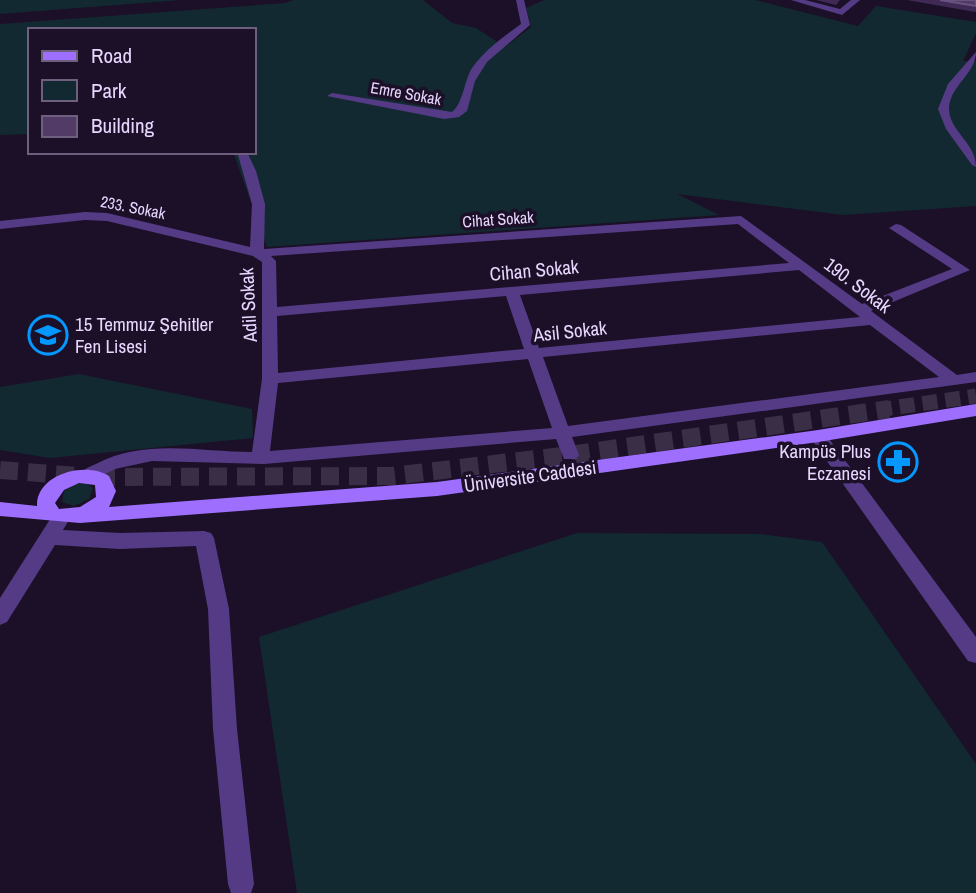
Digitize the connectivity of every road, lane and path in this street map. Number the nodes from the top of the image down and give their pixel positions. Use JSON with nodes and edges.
{"nodes":[{"id":1,"x":520,"y":0,"type":"edge"},
{"id":2,"x":795,"y":0,"type":"edge"},
{"id":3,"x":856,"y":0,"type":"edge"},
{"id":4,"x":976,"y":55,"type":"edge"},
{"id":5,"x":332,"y":96,"type":"dead end"},
{"id":6,"x":243,"y":155,"type":"dead end"},
{"id":7,"x":976,"y":163,"type":"edge"},
{"id":8,"x":741,"y":220,"type":"joint"},
{"id":9,"x":0,"y":225,"type":"edge"},
{"id":10,"x":896,"y":228,"type":"dead end"},
{"id":11,"x":258,"y":253,"type":"junction"},
{"id":12,"x":802,"y":266,"type":"junction"},
{"id":13,"x":511,"y":291,"type":"junction"},
{"id":14,"x":859,"y":310,"type":"junction"},
{"id":15,"x":271,"y":312,"type":"junction"},
{"id":16,"x":874,"y":320,"type":"junction"},
{"id":17,"x":534,"y":354,"type":"junction"},
{"id":18,"x":976,"y":377,"type":"edge"},
{"id":19,"x":270,"y":379,"type":"junction"},
{"id":20,"x":953,"y":380,"type":"junction"},
{"id":21,"x":976,"y":410,"type":"edge"},
{"id":22,"x":563,"y":434,"type":"junction"},
{"id":23,"x":818,"y":436,"type":"junction"},
{"id":24,"x":570,"y":455,"type":"dead end"},
{"id":25,"x":260,"y":458,"type":"junction"},
{"id":26,"x":88,"y":476,"type":"junction"},
{"id":27,"x":0,"y":509,"type":"edge"},
{"id":28,"x":61,"y":521,"type":"junction"},
{"id":29,"x":0,"y":615,"type":"edge"},
{"id":30,"x":976,"y":654,"type":"edge"},
{"id":31,"x":241,"y":884,"type":"dead end"}],
"edges":[{"from":1,"to":5,"type":"street","name":"Emre Sokak"},
{"from":2,"to":3,"type":"street"},
{"from":4,"to":7,"type":"street"},
{"from":6,"to":11,"type":"street","name":"Adil Sokak"},
{"from":8,"to":11,"type":"street","name":"Cihat Sokak"},
{"from":8,"to":12,"type":"street","name":"190. Sokak"},
{"from":9,"to":11,"type":"street","name":"233. Sokak"},
{"from":10,"to":14,"type":"street"},
{"from":11,"to":15,"type":"street","name":"Adil Sokak"},
{"from":12,"to":13,"type":"street","name":"Cihan Sokak"},
{"from":12,"to":14,"type":"street","name":"190. Sokak"},
{"from":13,"to":15,"type":"street","name":"Cihan Sokak"},
{"from":13,"to":17,"type":"street"},
{"from":14,"to":16,"type":"street","name":"190. Sokak"},
{"from":15,"to":19,"type":"street","name":"Adil Sokak"},
{"from":16,"to":17,"type":"street","name":"Asil Sokak"},
{"from":16,"to":20,"type":"street","name":"190. Sokak"},
{"from":17,"to":19,"type":"street","name":"Asil Sokak"},
{"from":17,"to":22,"type":"street"},
{"from":18,"to":20,"type":"street"},
{"from":19,"to":25,"type":"street","name":"Adil Sokak"},
{"from":20,"to":22,"type":"street"},
{"from":21,"to":23,"type":"street","name":"Üniversite Caddesi"},
{"from":22,"to":24,"type":"street"},
{"from":22,"to":25,"type":"street"},
{"from":23,"to":28,"type":"street","name":"Üniversite Caddesi"},
{"from":23,"to":30,"type":"street"},
{"from":25,"to":26,"type":"street"},
{"from":26,"to":28,"type":"street"},
{"from":26,"to":28,"type":"street"},
{"from":27,"to":28,"type":"street","name":"Üniversite Caddesi"},
{"from":28,"to":29,"type":"street"},
{"from":28,"to":31,"type":"street"}]}
